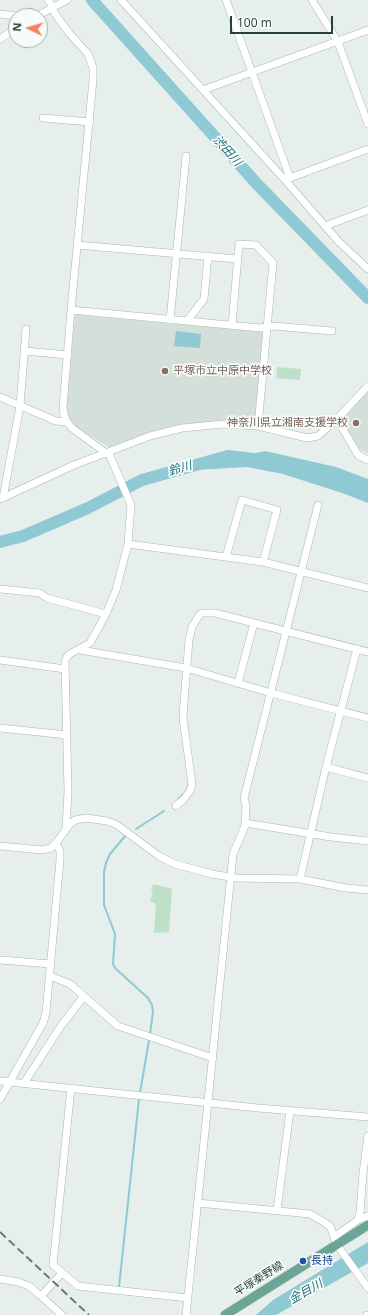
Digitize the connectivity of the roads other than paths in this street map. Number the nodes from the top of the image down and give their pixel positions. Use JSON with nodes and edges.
{"nodes":[{"id":1,"x":48,"y":0,"type":"edge"},
{"id":2,"x":67,"y":0,"type":"edge"},
{"id":3,"x":121,"y":0,"type":"edge"},
{"id":4,"x":226,"y":0,"type":"edge"},
{"id":5,"x":312,"y":0,"type":"edge"},
{"id":6,"x":53,"y":7,"type":"junction"},
{"id":7,"x":48,"y":10,"type":"edge"},
{"id":8,"x":368,"y":30,"type":"edge"},
{"id":9,"x":338,"y":42,"type":"junction"},
{"id":10,"x":252,"y":72,"type":"junction"},
{"id":11,"x":203,"y":90,"type":"junction"},
{"id":12,"x":43,"y":118,"type":"dead end"},
{"id":13,"x":90,"y":122,"type":"junction"},
{"id":14,"x":368,"y":124,"type":"edge"},
{"id":15,"x":368,"y":149,"type":"edge"},
{"id":16,"x":186,"y":156,"type":"dead end"},
{"id":17,"x":288,"y":179,"type":"junction"},
{"id":18,"x":368,"y":210,"type":"edge"},
{"id":19,"x":325,"y":226,"type":"junction"},
{"id":20,"x":78,"y":245,"type":"junction"},
{"id":21,"x":176,"y":253,"type":"junction"},
{"id":22,"x":208,"y":256,"type":"junction"},
{"id":23,"x":237,"y":259,"type":"junction"},
{"id":24,"x":368,"y":269,"type":"edge"},
{"id":25,"x":71,"y":310,"type":"junction"},
{"id":26,"x":170,"y":320,"type":"junction"},
{"id":27,"x":187,"y":321,"type":"junction"},
{"id":28,"x":232,"y":326,"type":"junction"},
{"id":29,"x":267,"y":327,"type":"junction"},
{"id":30,"x":26,"y":328,"type":"dead end"},
{"id":31,"x":332,"y":331,"type":"dead end"},
{"id":32,"x":25,"y":351,"type":"junction"},
{"id":33,"x":68,"y":355,"type":"junction"},
{"id":34,"x":368,"y":386,"type":"edge"},
{"id":35,"x":0,"y":397,"type":"edge"},
{"id":36,"x":20,"y":406,"type":"junction"},
{"id":37,"x":337,"y":419,"type":"junction"},
{"id":38,"x":67,"y":422,"type":"junction"},
{"id":39,"x":258,"y":426,"type":"junction"},
{"id":40,"x":108,"y":454,"type":"junction"},
{"id":41,"x":368,"y":460,"type":"edge"},
{"id":42,"x":2,"y":499,"type":"edge"},
{"id":43,"x":318,"y":504,"type":"dead end"},
{"id":44,"x":128,"y":544,"type":"junction"},
{"id":45,"x":226,"y":557,"type":"junction"},
{"id":46,"x":263,"y":562,"type":"junction"},
{"id":47,"x":302,"y":571,"type":"junction"},
{"id":48,"x":368,"y":588,"type":"edge"},
{"id":49,"x":0,"y":589,"type":"edge"},
{"id":50,"x":106,"y":614,"type":"junction"},
{"id":51,"x":254,"y":623,"type":"junction"},
{"id":52,"x":287,"y":631,"type":"junction"},
{"id":53,"x":356,"y":649,"type":"junction"},
{"id":54,"x":80,"y":650,"type":"junction"},
{"id":55,"x":368,"y":652,"type":"edge"},
{"id":56,"x":0,"y":660,"type":"edge"},
{"id":57,"x":186,"y":668,"type":"junction"},
{"id":58,"x":65,"y":669,"type":"junction"},
{"id":59,"x":238,"y":683,"type":"junction"},
{"id":60,"x":271,"y":692,"type":"junction"},
{"id":61,"x":341,"y":711,"type":"junction"},
{"id":62,"x":368,"y":718,"type":"edge"},
{"id":63,"x":0,"y":728,"type":"edge"},
{"id":64,"x":67,"y":734,"type":"junction"},
{"id":65,"x":326,"y":767,"type":"junction"},
{"id":66,"x":368,"y":778,"type":"edge"},
{"id":67,"x":176,"y":806,"type":"dead end"},
{"id":68,"x":245,"y":823,"type":"junction"},
{"id":69,"x":66,"y":829,"type":"junction"},
{"id":70,"x":310,"y":833,"type":"junction"},
{"id":71,"x":368,"y":841,"type":"edge"},
{"id":72,"x":56,"y":844,"type":"junction"},
{"id":73,"x":0,"y":846,"type":"edge"},
{"id":74,"x":231,"y":878,"type":"junction"},
{"id":75,"x":300,"y":879,"type":"junction"},
{"id":76,"x":368,"y":890,"type":"edge"},
{"id":77,"x":0,"y":960,"type":"edge"},
{"id":78,"x":51,"y":964,"type":"junction"},
{"id":79,"x":50,"y":976,"type":"junction"},
{"id":80,"x":84,"y":996,"type":"junction"},
{"id":81,"x":213,"y":1058,"type":"junction"},
{"id":82,"x":0,"y":1081,"type":"edge"},
{"id":83,"x":10,"y":1082,"type":"junction"},
{"id":84,"x":24,"y":1083,"type":"junction"},
{"id":85,"x":71,"y":1088,"type":"junction"},
{"id":86,"x":0,"y":1099,"type":"edge"},
{"id":87,"x":208,"y":1103,"type":"junction"},
{"id":88,"x":290,"y":1111,"type":"junction"},
{"id":89,"x":368,"y":1117,"type":"edge"},
{"id":90,"x":368,"y":1136,"type":"edge"},
{"id":91,"x":198,"y":1203,"type":"junction"},
{"id":92,"x":277,"y":1210,"type":"junction"},
{"id":93,"x":368,"y":1216,"type":"edge"},
{"id":94,"x":358,"y":1220,"type":"junction"},
{"id":95,"x":368,"y":1225,"type":"edge"},
{"id":96,"x":336,"y":1241,"type":"junction"},
{"id":97,"x":62,"y":1273,"type":"junction"},
{"id":98,"x":0,"y":1279,"type":"edge"},
{"id":99,"x":368,"y":1288,"type":"edge"},
{"id":100,"x":41,"y":1296,"type":"junction"},
{"id":101,"x":188,"y":1298,"type":"junction"},
{"id":102,"x":62,"y":1315,"type":"edge"},
{"id":103,"x":186,"y":1315,"type":"edge"},
{"id":104,"x":225,"y":1315,"type":"edge"}],
"edges":[{"from":1,"to":6,"type":"street"},
{"from":2,"to":6,"type":"street"},
{"from":3,"to":11,"type":"street"},
{"from":4,"to":10,"type":"street"},
{"from":5,"to":9,"type":"street"},
{"from":6,"to":7,"type":"street"},
{"from":6,"to":13,"type":"street"},
{"from":8,"to":9,"type":"street"},
{"from":9,"to":10,"type":"street"},
{"from":9,"to":14,"type":"street"},
{"from":10,"to":11,"type":"street"},
{"from":10,"to":17,"type":"street"},
{"from":11,"to":17,"type":"street"},
{"from":12,"to":13,"type":"street"},
{"from":13,"to":20,"type":"street"},
{"from":15,"to":17,"type":"street"},
{"from":16,"to":21,"type":"street"},
{"from":17,"to":19,"type":"street"},
{"from":18,"to":19,"type":"street"},
{"from":19,"to":24,"type":"street"},
{"from":20,"to":21,"type":"street"},
{"from":20,"to":25,"type":"street"},
{"from":21,"to":22,"type":"street"},
{"from":21,"to":26,"type":"street"},
{"from":22,"to":23,"type":"street"},
{"from":22,"to":27,"type":"street"},
{"from":23,"to":28,"type":"street"},
{"from":23,"to":29,"type":"street"},
{"from":25,"to":26,"type":"street"},
{"from":25,"to":33,"type":"street"},
{"from":26,"to":27,"type":"street"},
{"from":27,"to":28,"type":"street"},
{"from":28,"to":29,"type":"street"},
{"from":29,"to":31,"type":"street"},
{"from":29,"to":39,"type":"street"},
{"from":30,"to":32,"type":"street"},
{"from":32,"to":33,"type":"street"},
{"from":32,"to":36,"type":"street"},
{"from":33,"to":38,"type":"street"},
{"from":34,"to":37,"type":"street"},
{"from":35,"to":36,"type":"street"},
{"from":36,"to":38,"type":"street"},
{"from":36,"to":42,"type":"street"},
{"from":37,"to":39,"type":"street"},
{"from":37,"to":41,"type":"street"},
{"from":38,"to":40,"type":"street"},
{"from":39,"to":40,"type":"street"},
{"from":40,"to":42,"type":"street"},
{"from":40,"to":44,"type":"street"},
{"from":43,"to":47,"type":"street"},
{"from":44,"to":45,"type":"street"},
{"from":44,"to":50,"type":"street"},
{"from":45,"to":46,"type":"street"},
{"from":45,"to":46,"type":"street"},
{"from":46,"to":47,"type":"street"},
{"from":47,"to":48,"type":"street"},
{"from":47,"to":52,"type":"street"},
{"from":49,"to":50,"type":"street"},
{"from":50,"to":54,"type":"street"},
{"from":51,"to":52,"type":"street"},
{"from":51,"to":57,"type":"street"},
{"from":51,"to":59,"type":"street"},
{"from":52,"to":53,"type":"street"},
{"from":52,"to":60,"type":"street"},
{"from":53,"to":55,"type":"street"},
{"from":53,"to":61,"type":"street"},
{"from":54,"to":57,"type":"street"},
{"from":54,"to":58,"type":"street"},
{"from":56,"to":58,"type":"street"},
{"from":57,"to":59,"type":"street"},
{"from":57,"to":67,"type":"street"},
{"from":58,"to":64,"type":"street"},
{"from":59,"to":60,"type":"street"},
{"from":60,"to":61,"type":"street"},
{"from":60,"to":68,"type":"street"},
{"from":61,"to":62,"type":"street"},
{"from":61,"to":65,"type":"street"},
{"from":63,"to":64,"type":"street"},
{"from":64,"to":69,"type":"street"},
{"from":65,"to":66,"type":"street"},
{"from":65,"to":70,"type":"street"},
{"from":68,"to":70,"type":"street"},
{"from":68,"to":74,"type":"street"},
{"from":69,"to":72,"type":"street"},
{"from":69,"to":74,"type":"street"},
{"from":70,"to":71,"type":"street"},
{"from":70,"to":75,"type":"street"},
{"from":72,"to":73,"type":"street"},
{"from":72,"to":78,"type":"street"},
{"from":74,"to":75,"type":"street"},
{"from":74,"to":81,"type":"street"},
{"from":75,"to":76,"type":"street"},
{"from":77,"to":78,"type":"street"},
{"from":78,"to":79,"type":"street"},
{"from":79,"to":80,"type":"street"},
{"from":79,"to":83,"type":"street"},
{"from":80,"to":81,"type":"street"},
{"from":80,"to":84,"type":"street"},
{"from":81,"to":87,"type":"street"},
{"from":82,"to":83,"type":"street"},
{"from":83,"to":84,"type":"street"},
{"from":83,"to":86,"type":"street"},
{"from":84,"to":85,"type":"street"},
{"from":85,"to":87,"type":"street"},
{"from":85,"to":97,"type":"street"},
{"from":87,"to":88,"type":"street"},
{"from":87,"to":91,"type":"street"},
{"from":88,"to":89,"type":"street"},
{"from":88,"to":92,"type":"street"},
{"from":90,"to":94,"type":"street"},
{"from":91,"to":92,"type":"street"},
{"from":91,"to":101,"type":"street"},
{"from":92,"to":96,"type":"street"},
{"from":93,"to":94,"type":"street"},
{"from":94,"to":96,"type":"street"},
{"from":95,"to":96,"type":"main road","name":"平塚秦野線"},
{"from":96,"to":99,"type":"street"},
{"from":96,"to":104,"type":"main road","name":"平塚秦野線"},
{"from":97,"to":100,"type":"street"},
{"from":97,"to":101,"type":"street"},
{"from":98,"to":100,"type":"street"},
{"from":100,"to":102,"type":"street"},
{"from":101,"to":103,"type":"street"}]}
